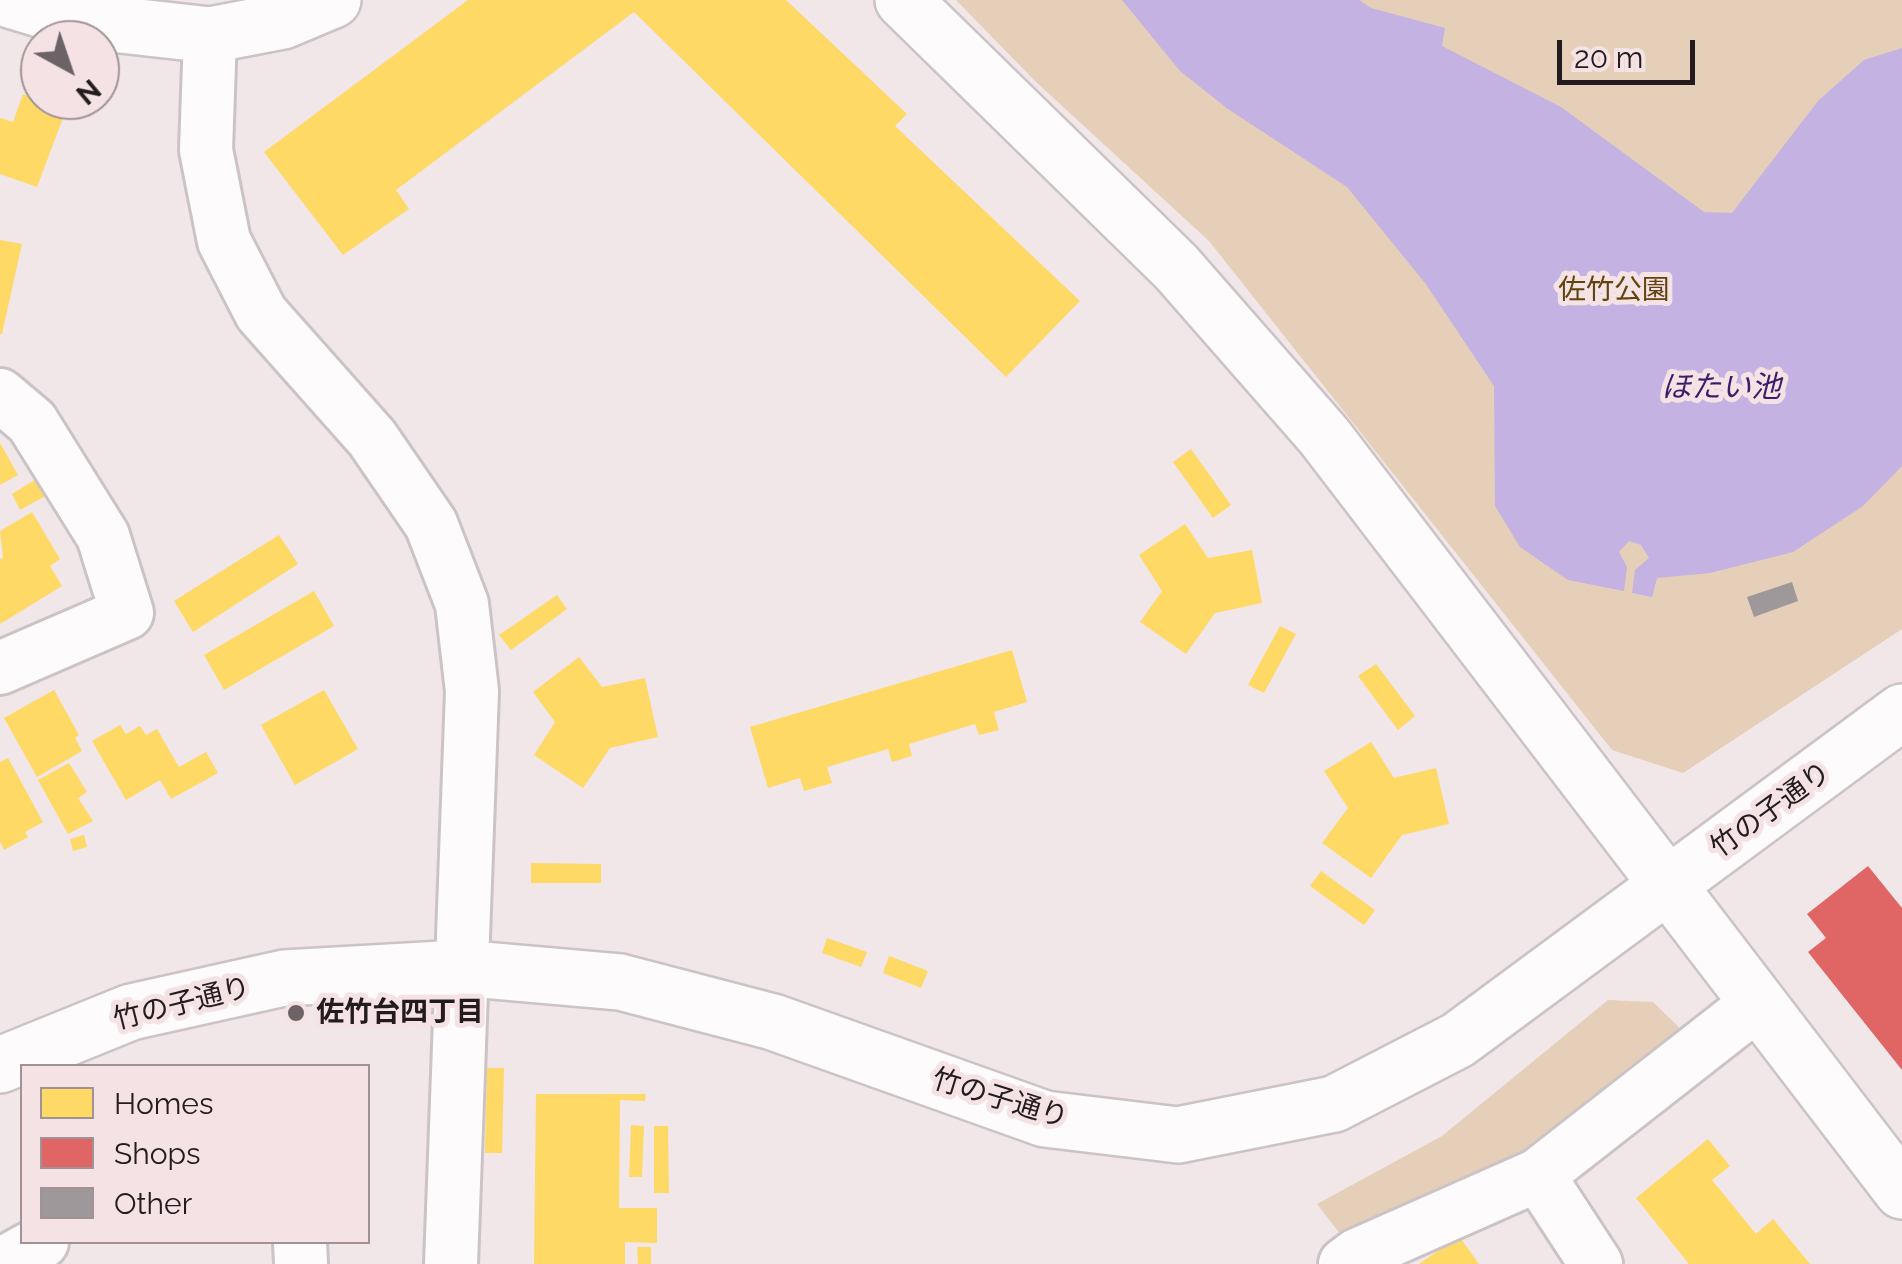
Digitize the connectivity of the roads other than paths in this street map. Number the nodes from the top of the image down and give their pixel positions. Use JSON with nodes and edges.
{"nodes":[{"id":1,"x":10,"y":0,"type":"edge"},
{"id":2,"x":332,"y":0,"type":"edge"},
{"id":3,"x":904,"y":0,"type":"edge"},
{"id":4,"x":210,"y":35,"type":"junction"},
{"id":5,"x":0,"y":396,"type":"edge"},
{"id":6,"x":0,"y":668,"type":"edge"},
{"id":7,"x":1902,"y":712,"type":"edge"},
{"id":8,"x":1666,"y":886,"type":"junction"},
{"id":9,"x":460,"y":968,"type":"junction"},
{"id":10,"x":1758,"y":1004,"type":"junction"},
{"id":11,"x":0,"y":1065,"type":"edge"},
{"id":12,"x":1538,"y":1175,"type":"junction"},
{"id":13,"x":1902,"y":1191,"type":"edge"},
{"id":14,"x":38,"y":1244,"type":"edge"},
{"id":15,"x":2,"y":1264,"type":"edge"},
{"id":16,"x":451,"y":1264,"type":"edge"},
{"id":17,"x":1345,"y":1264,"type":"edge"},
{"id":18,"x":1596,"y":1264,"type":"edge"}],
"edges":[{"from":1,"to":4,"type":"street"},
{"from":2,"to":4,"type":"street"},
{"from":3,"to":8,"type":"street"},
{"from":4,"to":9,"type":"street"},
{"from":5,"to":6,"type":"street"},
{"from":7,"to":8,"type":"street","name":"竹の子通り"},
{"from":8,"to":9,"type":"street","name":"竹の子通り"},
{"from":8,"to":10,"type":"street"},
{"from":9,"to":11,"type":"street","name":"竹の子通り"},
{"from":9,"to":16,"type":"street"},
{"from":10,"to":12,"type":"street"},
{"from":10,"to":13,"type":"street"},
{"from":12,"to":17,"type":"street"},
{"from":12,"to":18,"type":"street"},
{"from":14,"to":15,"type":"street"}]}
